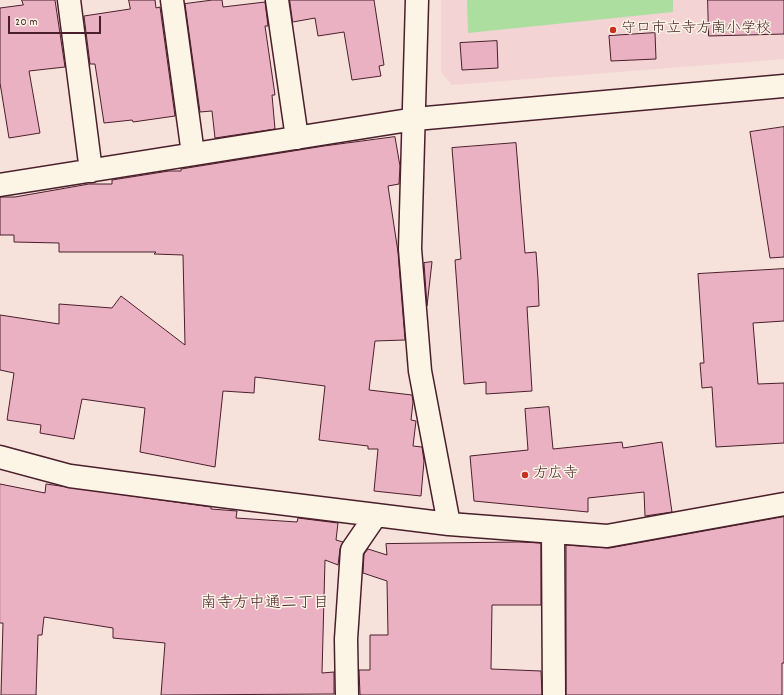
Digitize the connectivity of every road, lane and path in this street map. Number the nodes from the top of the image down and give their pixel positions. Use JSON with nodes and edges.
{"nodes":[{"id":1,"x":69,"y":0,"type":"edge"},
{"id":2,"x":172,"y":0,"type":"edge"},
{"id":3,"x":277,"y":0,"type":"edge"},
{"id":4,"x":417,"y":0,"type":"edge"},
{"id":5,"x":784,"y":86,"type":"edge"},
{"id":6,"x":415,"y":119,"type":"junction"},
{"id":7,"x":297,"y":138,"type":"junction"},
{"id":8,"x":193,"y":154,"type":"junction"},
{"id":9,"x":91,"y":171,"type":"junction"},
{"id":10,"x":0,"y":185,"type":"edge"},
{"id":11,"x":0,"y":457,"type":"edge"},
{"id":12,"x":784,"y":504,"type":"edge"},
{"id":13,"x":376,"y":515,"type":"junction"},
{"id":14,"x":449,"y":524,"type":"junction"},
{"id":15,"x":553,"y":532,"type":"junction"},
{"id":16,"x":347,"y":695,"type":"edge"},
{"id":17,"x":554,"y":695,"type":"edge"}],
"edges":[{"from":1,"to":9,"type":"street"},
{"from":2,"to":8,"type":"street"},
{"from":3,"to":7,"type":"street"},
{"from":4,"to":6,"type":"street"},
{"from":5,"to":6,"type":"street"},
{"from":6,"to":7,"type":"street"},
{"from":6,"to":14,"type":"street"},
{"from":7,"to":8,"type":"street"},
{"from":8,"to":9,"type":"street"},
{"from":9,"to":10,"type":"street"},
{"from":11,"to":13,"type":"street"},
{"from":12,"to":15,"type":"street"},
{"from":13,"to":14,"type":"street"},
{"from":13,"to":16,"type":"street"},
{"from":14,"to":15,"type":"street"},
{"from":15,"to":17,"type":"street"}]}
